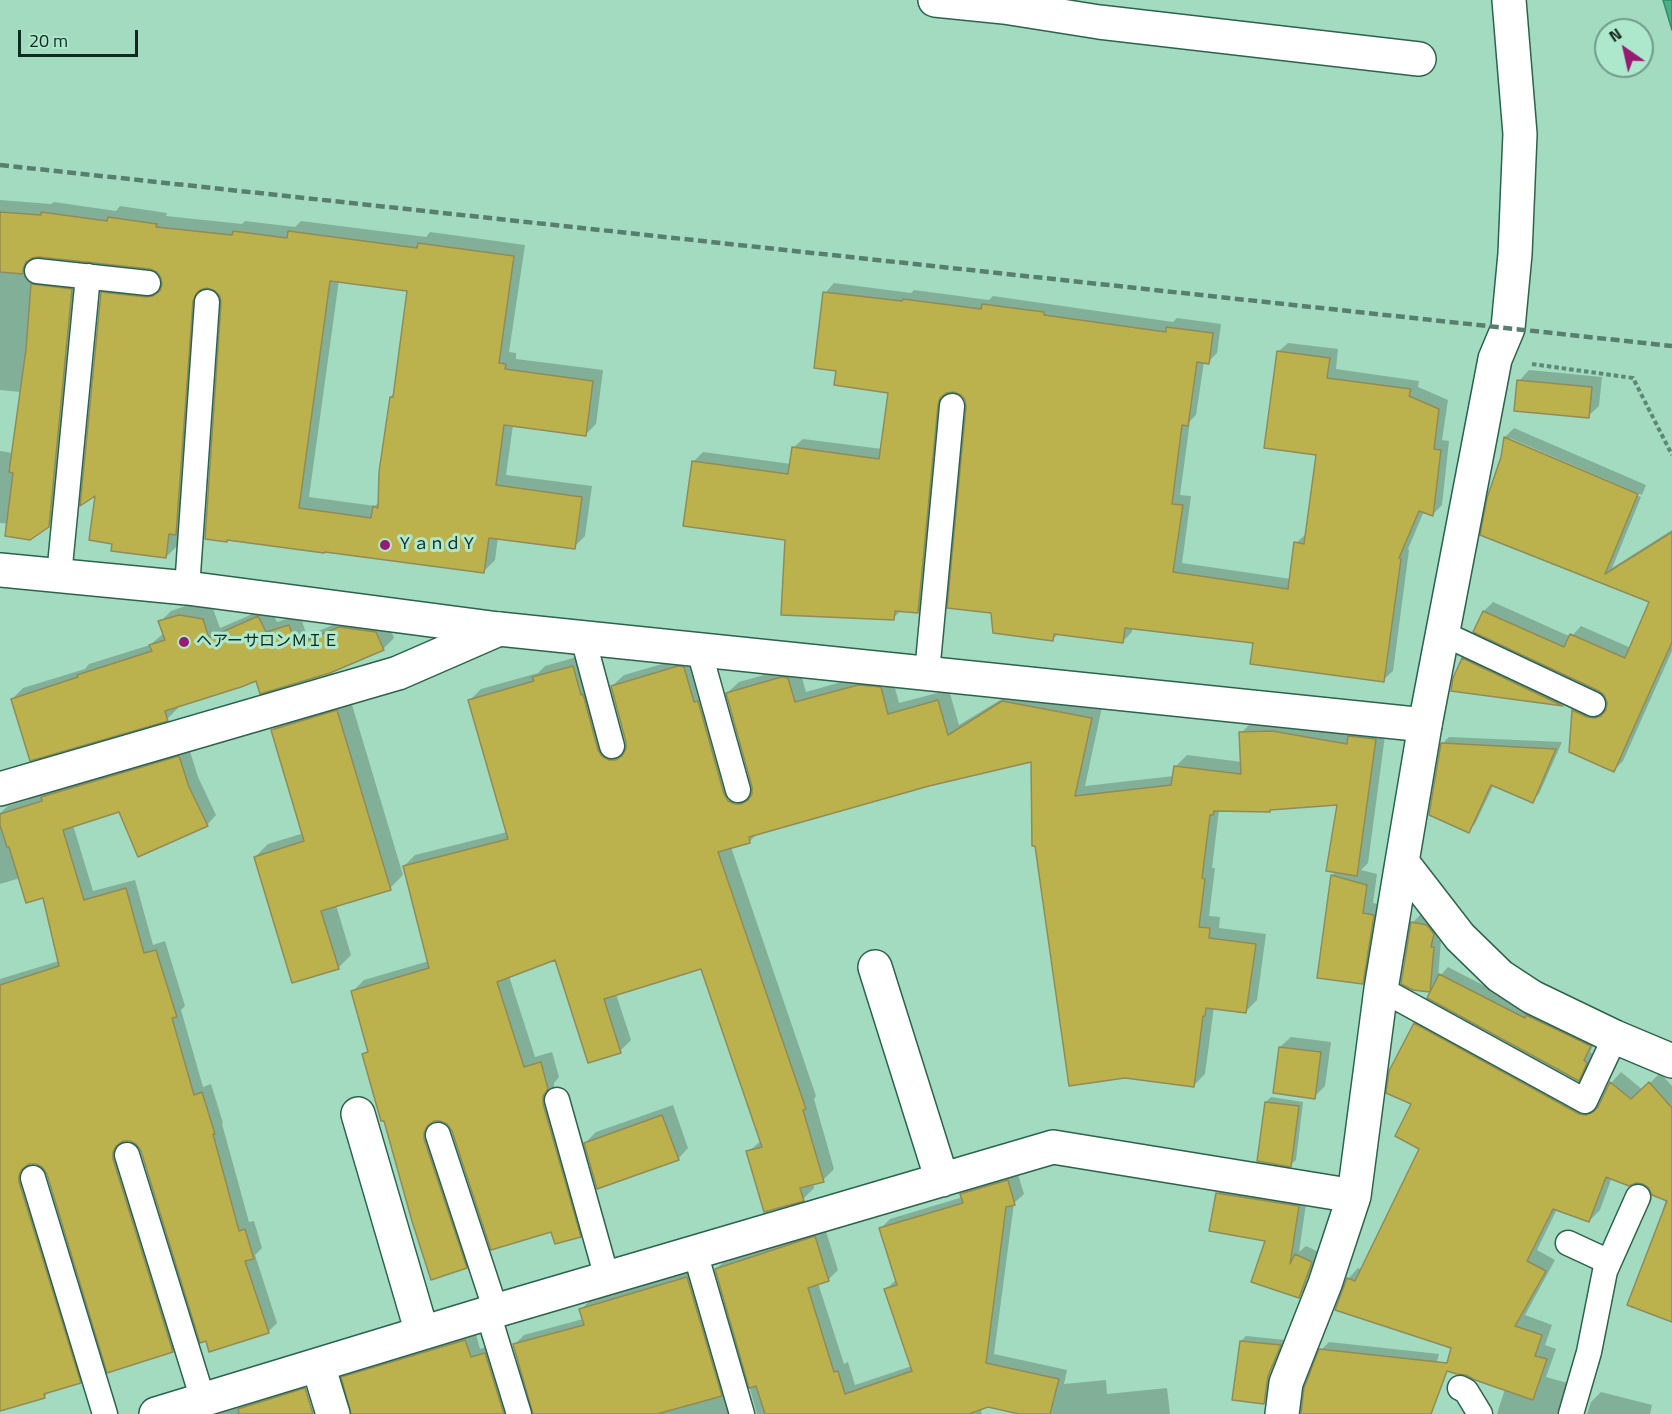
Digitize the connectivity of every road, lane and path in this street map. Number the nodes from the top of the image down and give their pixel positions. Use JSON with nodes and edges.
{"nodes":[{"id":1,"x":935,"y":0,"type":"edge"},
{"id":2,"x":1509,"y":0,"type":"edge"},
{"id":3,"x":1104,"y":11,"type":"edge"},
{"id":4,"x":1419,"y":59,"type":"dead end"},
{"id":5,"x":37,"y":271,"type":"dead end"},
{"id":6,"x":88,"y":276,"type":"junction"},
{"id":7,"x":148,"y":283,"type":"dead end"},
{"id":8,"x":207,"y":302,"type":"dead end"},
{"id":9,"x":1495,"y":359,"type":"junction"},
{"id":10,"x":952,"y":406,"type":"dead end"},
{"id":11,"x":1672,"y":455,"type":"edge"},
{"id":12,"x":0,"y":570,"type":"edge"},
{"id":13,"x":59,"y":576,"type":"junction"},
{"id":14,"x":187,"y":588,"type":"junction"},
{"id":15,"x":499,"y":630,"type":"junction"},
{"id":16,"x":1442,"y":633,"type":"junction"},
{"id":17,"x":583,"y":638,"type":"junction"},
{"id":18,"x":699,"y":650,"type":"junction"},
{"id":19,"x":927,"y":673,"type":"junction"},
{"id":20,"x":1593,"y":704,"type":"dead end"},
{"id":21,"x":1425,"y":725,"type":"junction"},
{"id":22,"x":612,"y":746,"type":"dead end"},
{"id":23,"x":0,"y":789,"type":"edge"},
{"id":24,"x":738,"y":790,"type":"dead end"},
{"id":25,"x":1402,"y":862,"type":"junction"},
{"id":26,"x":875,"y":968,"type":"dead end"},
{"id":27,"x":1381,"y":989,"type":"junction"},
{"id":28,"x":1615,"y":1037,"type":"junction"},
{"id":29,"x":1672,"y":1061,"type":"edge"},
{"id":30,"x":557,"y":1100,"type":"dead end"},
{"id":31,"x":358,"y":1114,"type":"dead end"},
{"id":32,"x":438,"y":1135,"type":"dead end"},
{"id":33,"x":127,"y":1155,"type":"dead end"},
{"id":34,"x":33,"y":1178,"type":"dead end"},
{"id":35,"x":942,"y":1180,"type":"junction"},
{"id":36,"x":1354,"y":1196,"type":"junction"},
{"id":37,"x":1638,"y":1197,"type":"dead end"},
{"id":38,"x":1568,"y":1242,"type":"dead end"},
{"id":39,"x":695,"y":1252,"type":"junction"},
{"id":40,"x":1609,"y":1262,"type":"junction"},
{"id":41,"x":607,"y":1278,"type":"junction"},
{"id":42,"x":492,"y":1312,"type":"junction"},
{"id":43,"x":422,"y":1334,"type":"junction"},
{"id":44,"x":318,"y":1365,"type":"junction"},
{"id":45,"x":1460,"y":1388,"type":"dead end"},
{"id":46,"x":202,"y":1400,"type":"junction"},
{"id":47,"x":105,"y":1414,"type":"edge"},
{"id":48,"x":156,"y":1414,"type":"edge"},
{"id":49,"x":333,"y":1414,"type":"edge"},
{"id":50,"x":519,"y":1414,"type":"edge"},
{"id":51,"x":742,"y":1414,"type":"edge"},
{"id":52,"x":1282,"y":1414,"type":"edge"},
{"id":53,"x":1480,"y":1414,"type":"edge"},
{"id":54,"x":1571,"y":1414,"type":"edge"}],
"edges":[{"from":1,"to":3,"type":"street"},
{"from":2,"to":9,"type":"street"},
{"from":3,"to":4,"type":"street"},
{"from":5,"to":6,"type":"lane"},
{"from":6,"to":7,"type":"lane"},
{"from":6,"to":13,"type":"lane"},
{"from":8,"to":14,"type":"lane"},
{"from":9,"to":11,"type":"path"},
{"from":9,"to":16,"type":"street"},
{"from":10,"to":19,"type":"lane"},
{"from":12,"to":13,"type":"street"},
{"from":13,"to":14,"type":"street"},
{"from":14,"to":15,"type":"street"},
{"from":15,"to":17,"type":"street"},
{"from":15,"to":23,"type":"street"},
{"from":16,"to":20,"type":"lane"},
{"from":16,"to":21,"type":"street"},
{"from":17,"to":18,"type":"street"},
{"from":17,"to":22,"type":"lane"},
{"from":18,"to":19,"type":"street"},
{"from":18,"to":24,"type":"lane"},
{"from":19,"to":21,"type":"street"},
{"from":21,"to":25,"type":"street"},
{"from":25,"to":27,"type":"street"},
{"from":25,"to":28,"type":"street"},
{"from":26,"to":35,"type":"street"},
{"from":27,"to":28,"type":"lane"},
{"from":27,"to":36,"type":"street"},
{"from":28,"to":29,"type":"street"},
{"from":30,"to":41,"type":"lane"},
{"from":31,"to":43,"type":"street"},
{"from":32,"to":42,"type":"lane"},
{"from":33,"to":46,"type":"lane"},
{"from":34,"to":47,"type":"lane"},
{"from":35,"to":36,"type":"street"},
{"from":35,"to":39,"type":"street"},
{"from":36,"to":52,"type":"street"},
{"from":37,"to":40,"type":"lane"},
{"from":38,"to":40,"type":"lane"},
{"from":39,"to":41,"type":"street"},
{"from":39,"to":51,"type":"lane"},
{"from":40,"to":54,"type":"lane"},
{"from":41,"to":42,"type":"street"},
{"from":42,"to":43,"type":"street"},
{"from":42,"to":50,"type":"lane"},
{"from":43,"to":44,"type":"street"},
{"from":44,"to":46,"type":"street"},
{"from":44,"to":49,"type":"street"},
{"from":45,"to":53,"type":"lane"},
{"from":46,"to":48,"type":"street"}]}
